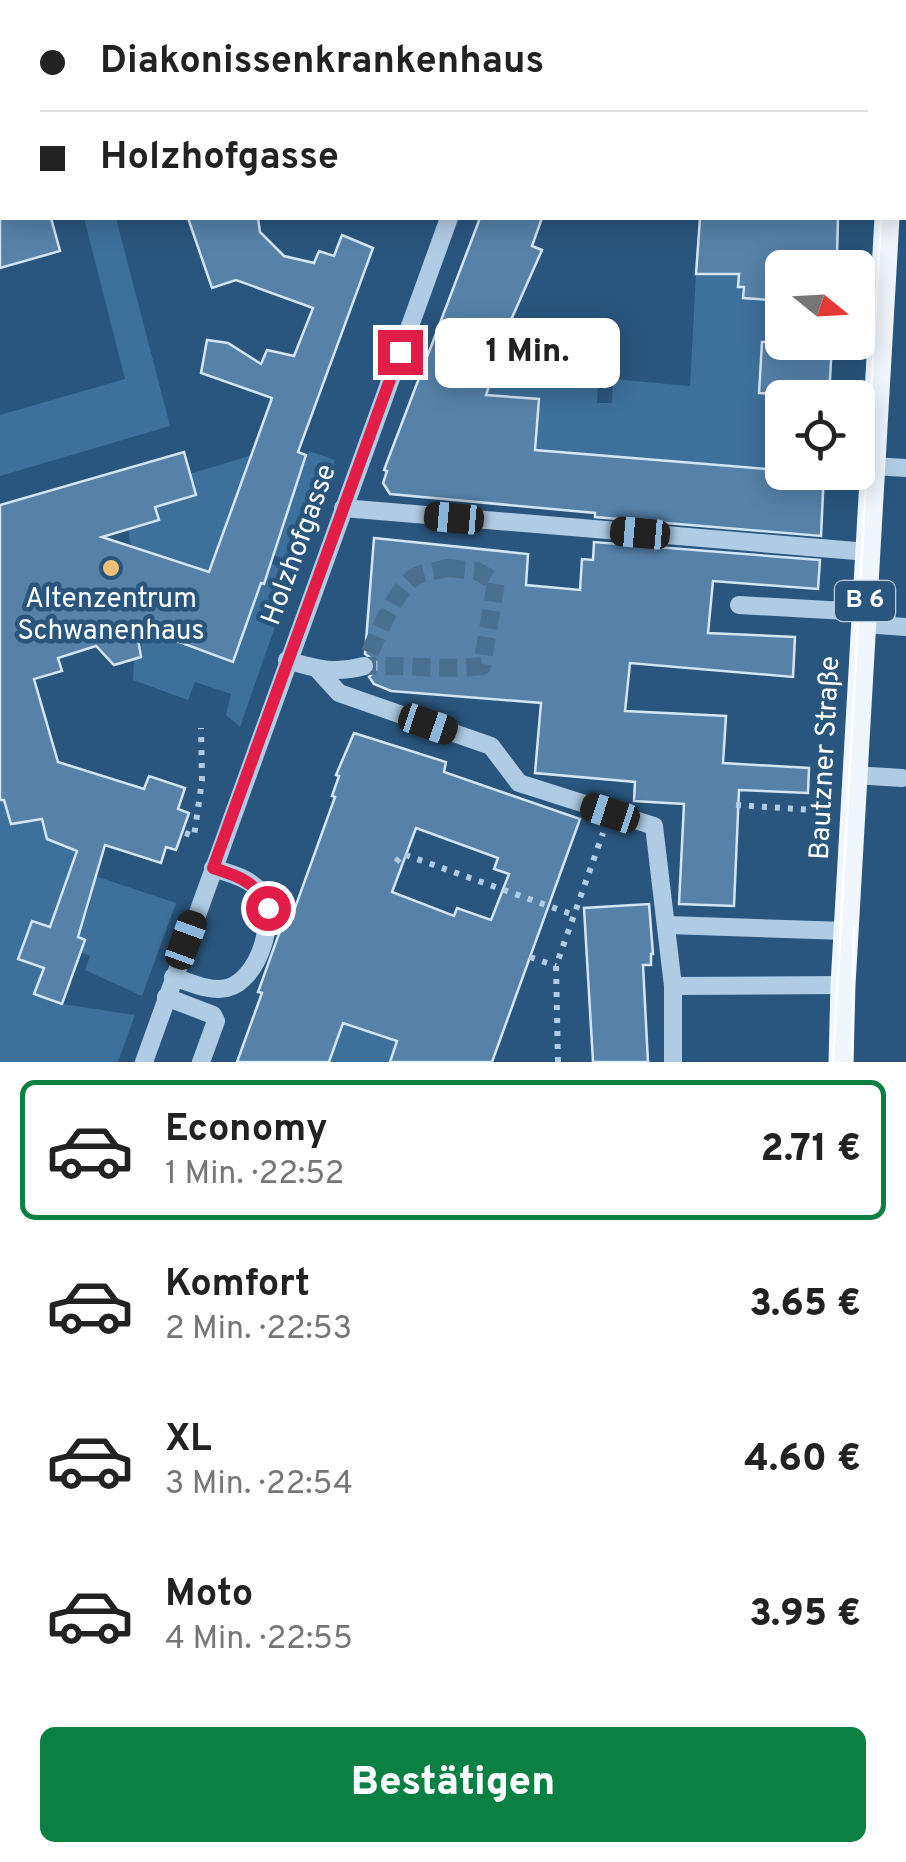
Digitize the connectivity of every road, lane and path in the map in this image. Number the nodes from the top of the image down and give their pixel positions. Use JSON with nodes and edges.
{"nodes":[{"id":1,"x":447,"y":220,"type":"edge"},
{"id":2,"x":888,"y":220,"type":"edge"},
{"id":3,"x":875,"y":420,"type":"edge"},
{"id":4,"x":875,"y":466,"type":"edge"},
{"id":5,"x":906,"y":468,"type":"edge"},
{"id":6,"x":871,"y":490,"type":"edge"},
{"id":7,"x":343,"y":508,"type":"junction"},
{"id":8,"x":868,"y":552,"type":"junction"},
{"id":9,"x":739,"y":605,"type":"dead end"},
{"id":10,"x":864,"y":618,"type":"junction"},
{"id":11,"x":906,"y":627,"type":"edge"},
{"id":12,"x":288,"y":660,"type":"junction"},
{"id":13,"x":364,"y":666,"type":"dead end"},
{"id":14,"x":318,"y":670,"type":"junction"},
{"id":15,"x":201,"y":728,"type":"dead end"},
{"id":16,"x":854,"y":775,"type":"junction"},
{"id":17,"x":902,"y":778,"type":"dead end"},
{"id":18,"x":736,"y":805,"type":"dead end"},
{"id":19,"x":852,"y":812,"type":"junction"},
{"id":20,"x":610,"y":813,"type":"junction"},
{"id":21,"x":185,"y":833,"type":"dead end"},
{"id":22,"x":396,"y":862,"type":"dead end"},
{"id":23,"x":213,"y":868,"type":"junction"},
{"id":24,"x":574,"y":915,"type":"junction"},
{"id":25,"x":668,"y":925,"type":"junction"},
{"id":26,"x":846,"y":932,"type":"junction"},
{"id":27,"x":530,"y":957,"type":"dead end"},
{"id":28,"x":556,"y":966,"type":"junction"},
{"id":29,"x":173,"y":977,"type":"junction"},
{"id":30,"x":842,"y":985,"type":"junction"},
{"id":31,"x":673,"y":986,"type":"junction"},
{"id":32,"x":166,"y":997,"type":"junction"},
{"id":33,"x":144,"y":1062,"type":"edge"},
{"id":34,"x":201,"y":1062,"type":"edge"},
{"id":35,"x":558,"y":1062,"type":"edge"},
{"id":36,"x":673,"y":1062,"type":"edge"},
{"id":37,"x":841,"y":1062,"type":"edge"}],
"edges":[{"from":1,"to":7,"type":"street","name":"Holzhofgasse"},
{"from":2,"to":3,"type":"main road","name":"Bautzner Straße","number":"B 6"},
{"from":4,"to":5,"type":"street"},
{"from":6,"to":8,"type":"main road","name":"Bautzner Straße","number":"B 6"},
{"from":7,"to":8,"type":"street"},
{"from":7,"to":12,"type":"street","name":"Holzhofgasse"},
{"from":8,"to":10,"type":"main road","name":"Bautzner Straße","number":"B 6"},
{"from":9,"to":10,"type":"street"},
{"from":10,"to":11,"type":"street"},
{"from":10,"to":16,"type":"main road","name":"Bautzner Straße","number":"B 6"},
{"from":12,"to":14,"type":"street"},
{"from":12,"to":23,"type":"street","name":"Holzhofgasse"},
{"from":13,"to":14,"type":"street"},
{"from":14,"to":20,"type":"street"},
{"from":15,"to":21,"type":"path"},
{"from":16,"to":17,"type":"street"},
{"from":16,"to":19,"type":"main road","name":"Bautzner Straße","number":"B 6"},
{"from":18,"to":19,"type":"path"},
{"from":19,"to":26,"type":"main road","name":"Bautzner Straße","number":"B 6"},
{"from":20,"to":24,"type":"path"},
{"from":20,"to":25,"type":"street"},
{"from":22,"to":24,"type":"path"},
{"from":23,"to":29,"type":"street","name":"Holzhofgasse"},
{"from":23,"to":29,"type":"street"},
{"from":24,"to":28,"type":"path"},
{"from":25,"to":26,"type":"street"},
{"from":25,"to":31,"type":"street"},
{"from":26,"to":30,"type":"main road","name":"Bautzner Straße","number":"B 6"},
{"from":27,"to":28,"type":"path"},
{"from":28,"to":35,"type":"path"},
{"from":29,"to":32,"type":"street","name":"Holzhofgasse"},
{"from":30,"to":31,"type":"street"},
{"from":30,"to":37,"type":"main road","name":"Bautzner Straße","number":"B 6"},
{"from":31,"to":36,"type":"street"},
{"from":32,"to":33,"type":"street","name":"Holzhofgasse"},
{"from":32,"to":34,"type":"street"}]}
